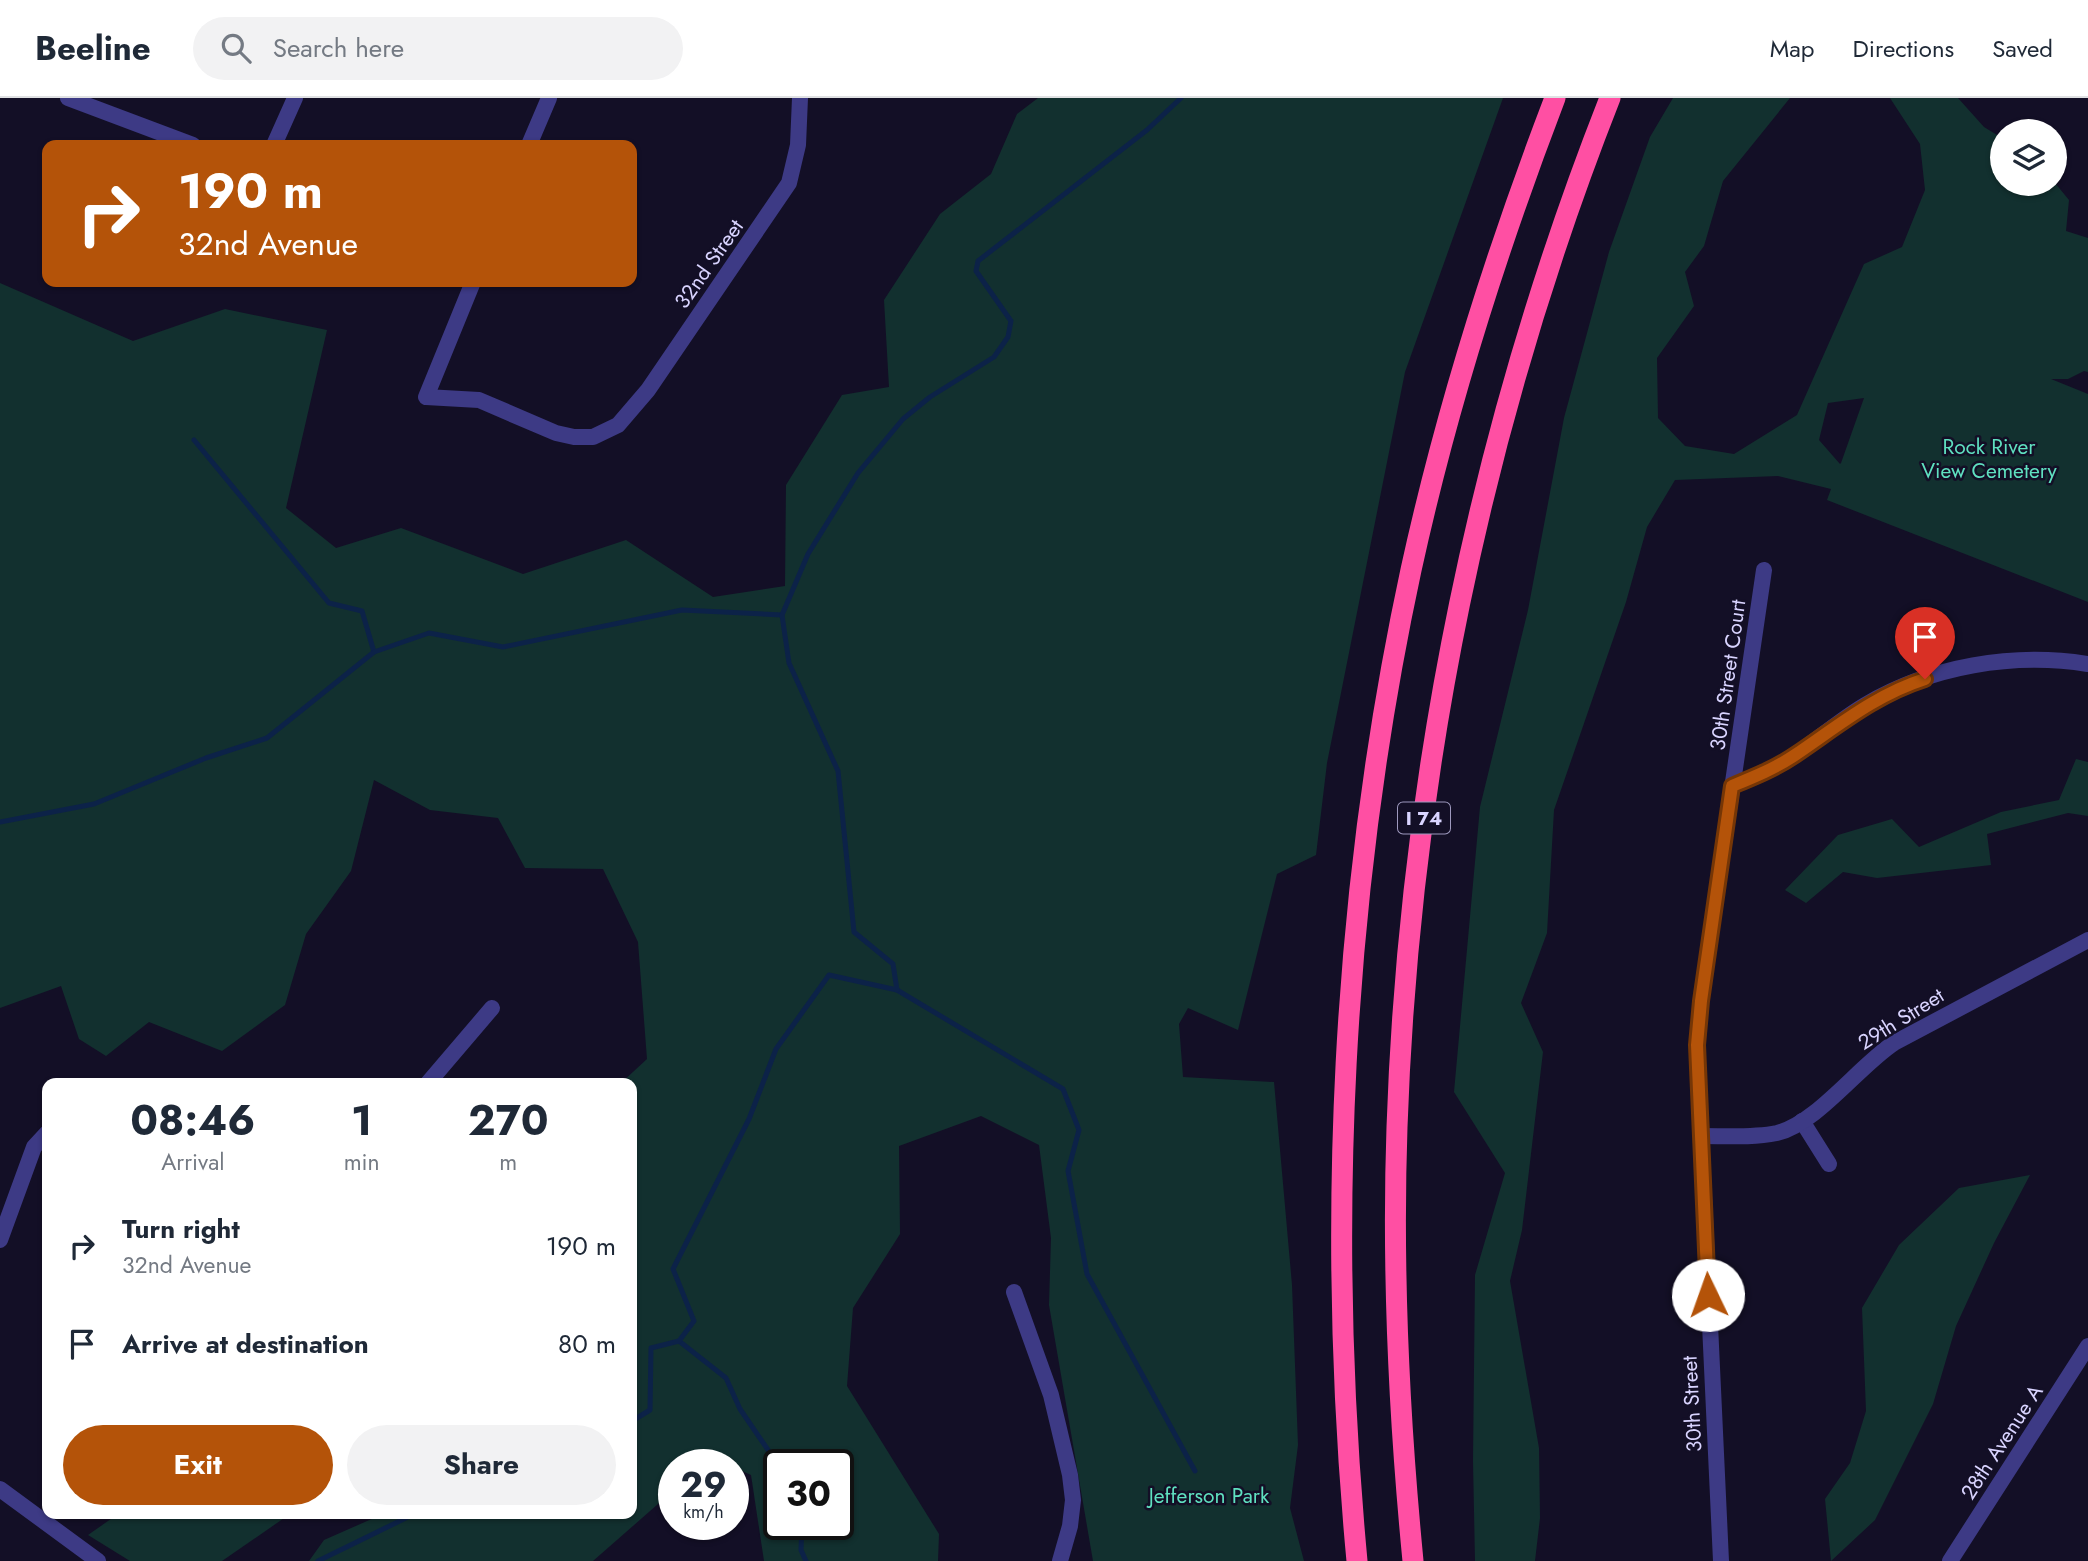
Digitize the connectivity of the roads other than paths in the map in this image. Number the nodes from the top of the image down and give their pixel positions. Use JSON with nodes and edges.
{"nodes":[{"id":1,"x":68,"y":98,"type":"edge"},
{"id":2,"x":295,"y":98,"type":"edge"},
{"id":3,"x":549,"y":98,"type":"edge"},
{"id":4,"x":800,"y":98,"type":"edge"},
{"id":5,"x":1555,"y":98,"type":"edge"},
{"id":6,"x":1610,"y":98,"type":"edge"},
{"id":7,"x":180,"y":140,"type":"edge"},
{"id":8,"x":276,"y":140,"type":"edge"},
{"id":9,"x":531,"y":140,"type":"edge"},
{"id":10,"x":471,"y":287,"type":"edge"},
{"id":11,"x":1764,"y":570,"type":"dead end"},
{"id":12,"x":2088,"y":664,"type":"edge"},
{"id":13,"x":1732,"y":786,"type":"junction"},
{"id":14,"x":2088,"y":940,"type":"edge"},
{"id":15,"x":492,"y":1009,"type":"dead end"},
{"id":16,"x":432,"y":1078,"type":"edge"},
{"id":17,"x":1802,"y":1121,"type":"junction"},
{"id":18,"x":1701,"y":1136,"type":"junction"},
{"id":19,"x":42,"y":1138,"type":"edge"},
{"id":20,"x":1829,"y":1164,"type":"dead end"},
{"id":21,"x":0,"y":1240,"type":"edge"},
{"id":22,"x":1014,"y":1292,"type":"dead end"},
{"id":23,"x":2088,"y":1346,"type":"edge"},
{"id":24,"x":0,"y":1489,"type":"edge"},
{"id":25,"x":98,"y":1561,"type":"edge"},
{"id":26,"x":1060,"y":1561,"type":"edge"},
{"id":27,"x":1357,"y":1561,"type":"edge"},
{"id":28,"x":1413,"y":1561,"type":"edge"},
{"id":29,"x":1721,"y":1561,"type":"edge"},
{"id":30,"x":1950,"y":1561,"type":"edge"}],
"edges":[{"from":1,"to":7,"type":"street"},
{"from":2,"to":8,"type":"street"},
{"from":3,"to":9,"type":"street"},
{"from":4,"to":10,"type":"street","name":"32nd Street"},
{"from":5,"to":27,"type":"highway","number":"I 74"},
{"from":6,"to":28,"type":"highway","number":"I 74"},
{"from":11,"to":13,"type":"street","name":"30th Street Court"},
{"from":12,"to":13,"type":"street"},
{"from":13,"to":18,"type":"street","name":"30th Street"},
{"from":14,"to":17,"type":"street","name":"29th Street"},
{"from":15,"to":16,"type":"street"},
{"from":17,"to":18,"type":"street","name":"29th Street"},
{"from":17,"to":20,"type":"street"},
{"from":18,"to":29,"type":"street","name":"30th Street"},
{"from":19,"to":21,"type":"street"},
{"from":22,"to":26,"type":"street"},
{"from":23,"to":30,"type":"street","name":"28th Avenue A"},
{"from":24,"to":25,"type":"street"}]}
